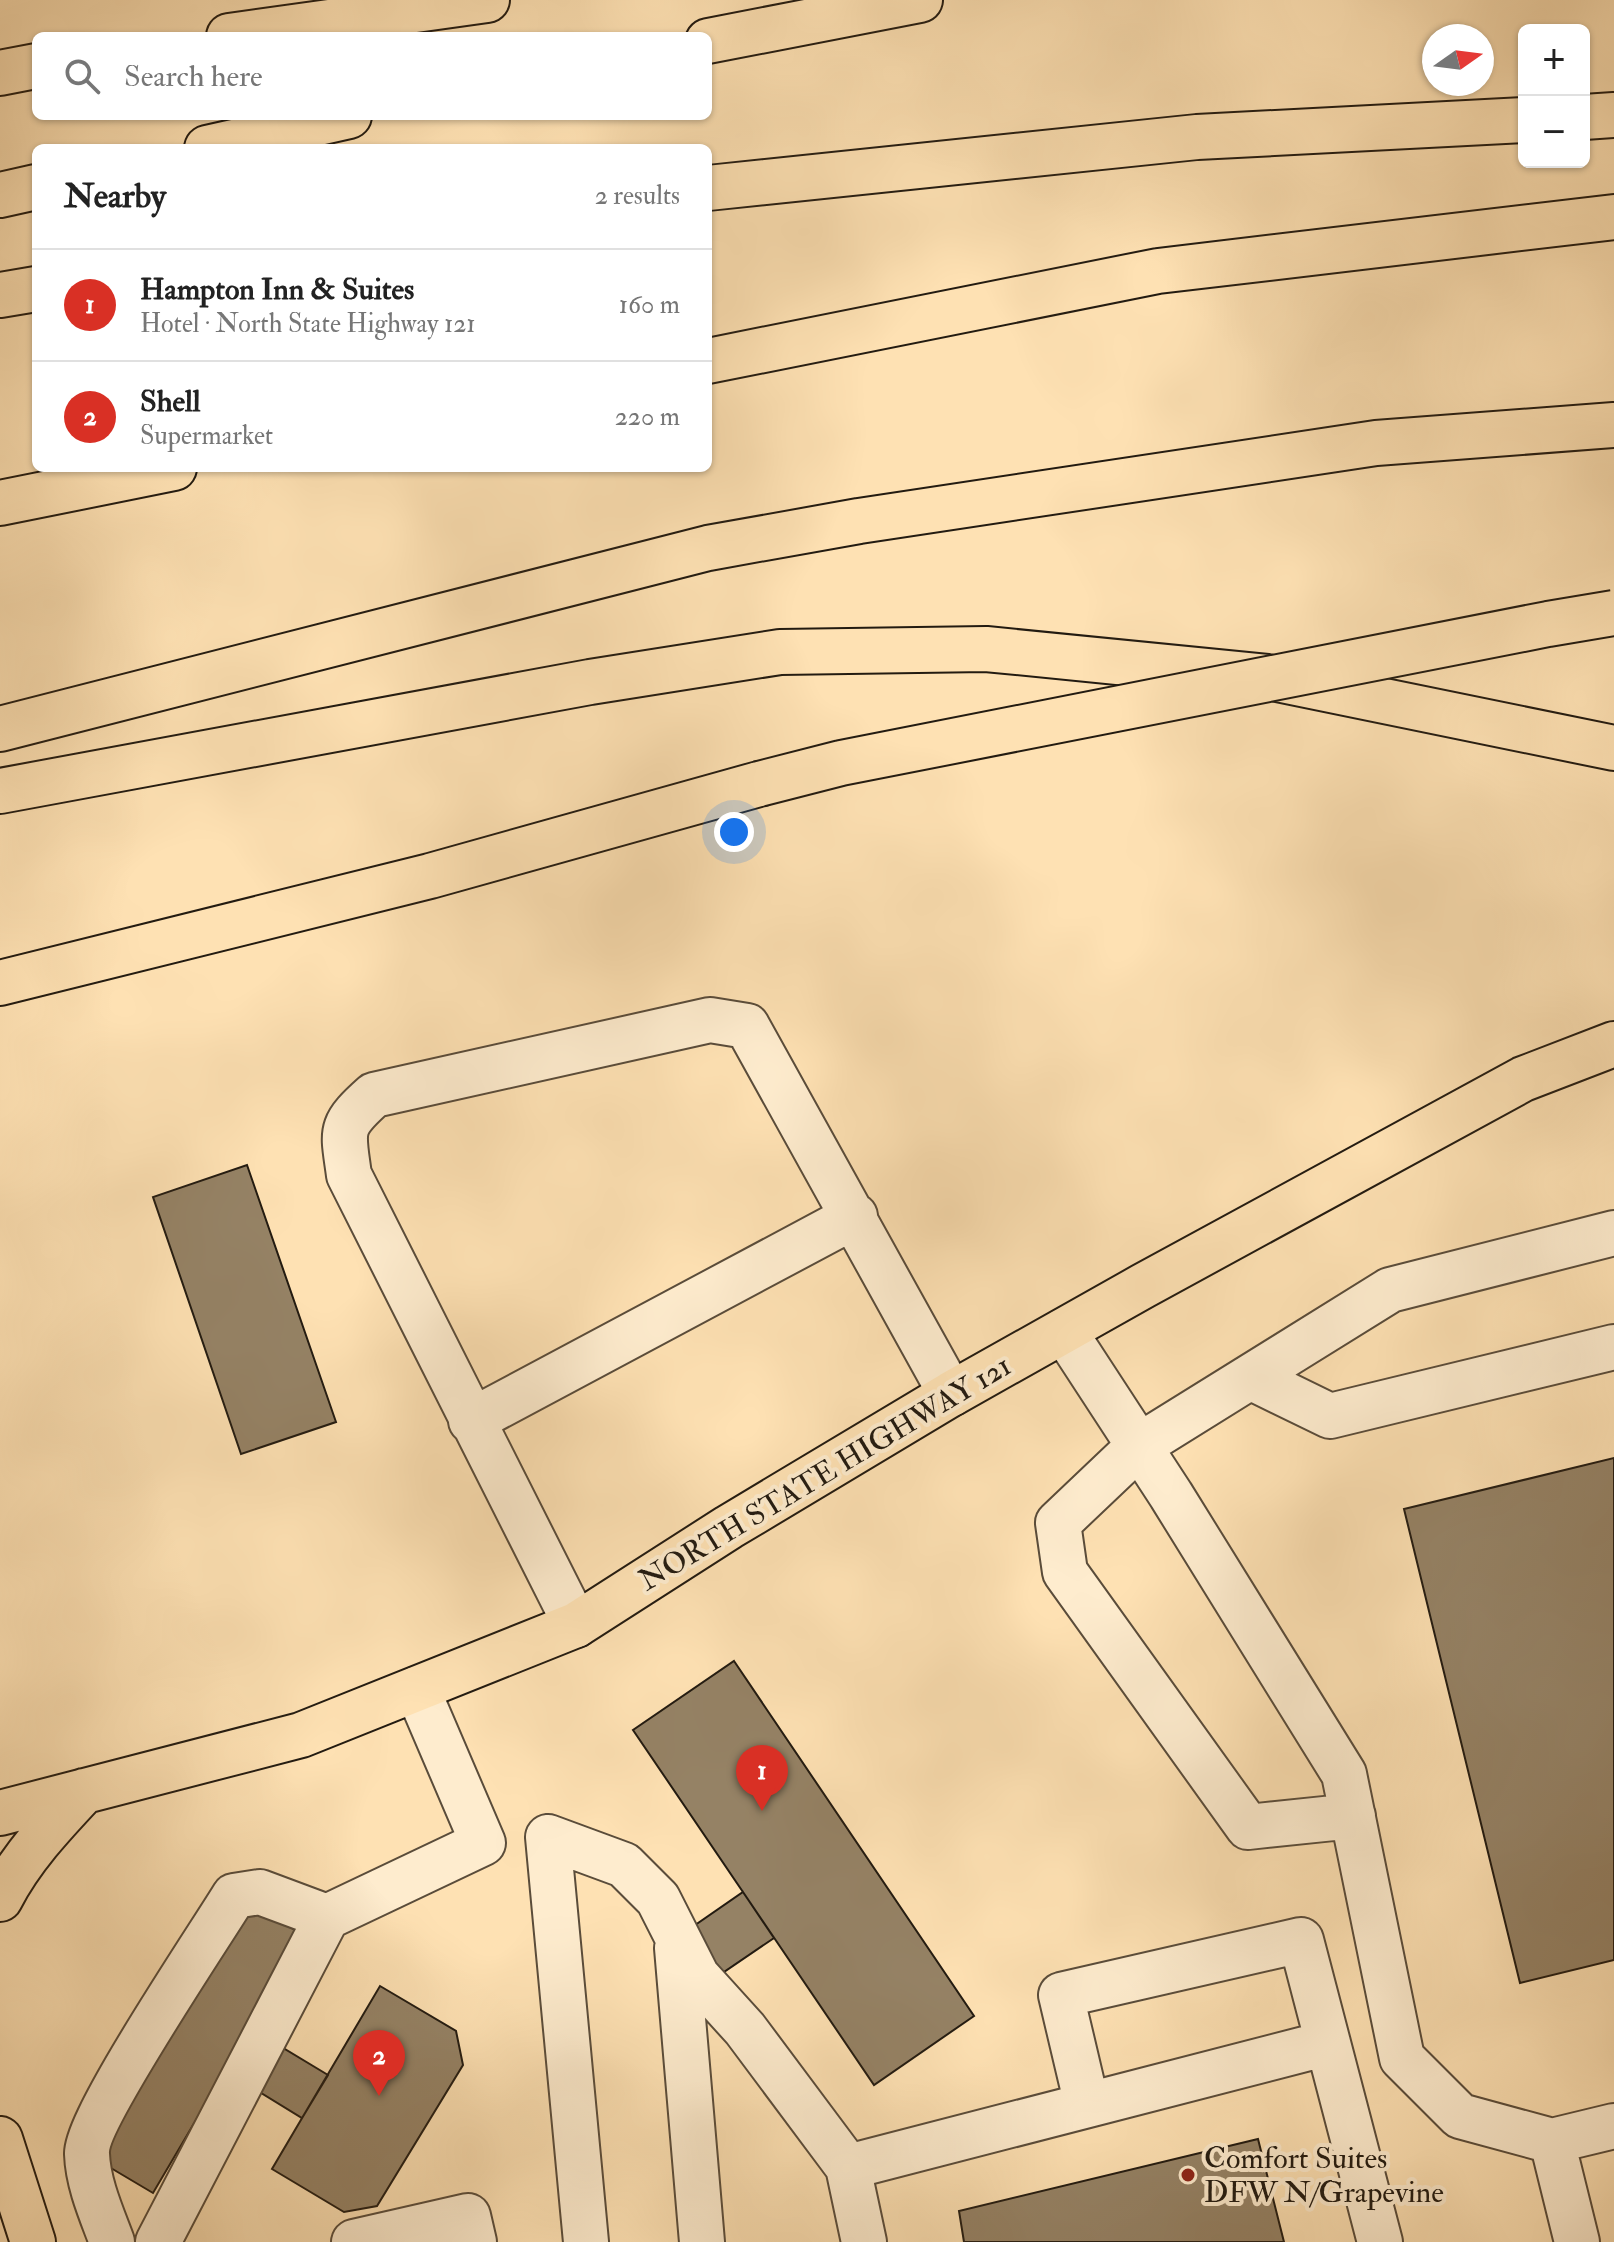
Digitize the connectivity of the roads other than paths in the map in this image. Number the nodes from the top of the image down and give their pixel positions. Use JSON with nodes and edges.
{"nodes":[{"id":1,"x":487,"y":0,"type":"edge"},
{"id":2,"x":920,"y":0,"type":"edge"},
{"id":3,"x":258,"y":32,"type":"edge"},
{"id":4,"x":712,"y":40,"type":"edge"},
{"id":5,"x":32,"y":67,"type":"edge"},
{"id":6,"x":0,"y":73,"type":"edge"},
{"id":7,"x":1614,"y":115,"type":"edge"},
{"id":8,"x":1590,"y":117,"type":"edge"},
{"id":9,"x":331,"y":120,"type":"edge"},
{"id":10,"x":1518,"y":120,"type":"edge"},
{"id":11,"x":225,"y":144,"type":"edge"},
{"id":12,"x":32,"y":188,"type":"edge"},
{"id":13,"x":712,"y":188,"type":"edge"},
{"id":14,"x":0,"y":195,"type":"edge"},
{"id":15,"x":1614,"y":217,"type":"edge"},
{"id":16,"x":32,"y":290,"type":"edge"},
{"id":17,"x":0,"y":295,"type":"edge"},
{"id":18,"x":712,"y":360,"type":"edge"},
{"id":19,"x":1614,"y":425,"type":"edge"},
{"id":20,"x":154,"y":472,"type":"edge"},
{"id":21,"x":0,"y":503,"type":"edge"},
{"id":22,"x":1614,"y":613,"type":"edge"},
{"id":23,"x":0,"y":729,"type":"edge"},
{"id":24,"x":1614,"y":748,"type":"edge"},
{"id":25,"x":0,"y":791,"type":"edge"},
{"id":26,"x":0,"y":983,"type":"edge"},
{"id":27,"x":1614,"y":1044,"type":"edge"},
{"id":28,"x":855,"y":1216,"type":"junction"},
{"id":29,"x":1614,"y":1233,"type":"edge"},
{"id":30,"x":1064,"y":1331,"type":"junction"},
{"id":31,"x":1614,"y":1347,"type":"edge"},
{"id":32,"x":1250,"y":1377,"type":"junction"},
{"id":33,"x":951,"y":1394,"type":"junction"},
{"id":34,"x":471,"y":1421,"type":"junction"},
{"id":35,"x":1139,"y":1446,"type":"junction"},
{"id":36,"x":576,"y":1625,"type":"junction"},
{"id":37,"x":417,"y":1689,"type":"junction"},
{"id":38,"x":84,"y":1791,"type":"junction"},
{"id":39,"x":0,"y":1813,"type":"edge"},
{"id":40,"x":1353,"y":1816,"type":"junction"},
{"id":41,"x":548,"y":1837,"type":"junction"},
{"id":42,"x":483,"y":1843,"type":"junction"},
{"id":43,"x":0,"y":1899,"type":"edge"},
{"id":44,"x":327,"y":1917,"type":"junction"},
{"id":45,"x":676,"y":1934,"type":"junction"},
{"id":46,"x":1328,"y":2043,"type":"junction"},
{"id":47,"x":1087,"y":2105,"type":"junction"},
{"id":48,"x":1614,"y":2126,"type":"edge"},
{"id":49,"x":0,"y":2139,"type":"edge"},
{"id":50,"x":1552,"y":2141,"type":"junction"},
{"id":51,"x":848,"y":2167,"type":"junction"},
{"id":52,"x":33,"y":2242,"type":"edge"},
{"id":53,"x":112,"y":2242,"type":"edge"},
{"id":54,"x":158,"y":2242,"type":"edge"},
{"id":55,"x":354,"y":2242,"type":"edge"},
{"id":56,"x":474,"y":2242,"type":"edge"},
{"id":57,"x":586,"y":2242,"type":"edge"},
{"id":58,"x":702,"y":2242,"type":"edge"},
{"id":59,"x":864,"y":2242,"type":"edge"},
{"id":60,"x":1380,"y":2242,"type":"edge"},
{"id":61,"x":1577,"y":2242,"type":"edge"}],
"edges":[{"from":1,"to":3,"type":"main road"},
{"from":2,"to":4,"type":"main road"},
{"from":5,"to":6,"type":"main road"},
{"from":7,"to":8,"type":"main road"},
{"from":9,"to":11,"type":"main road"},
{"from":10,"to":13,"type":"main road"},
{"from":12,"to":14,"type":"main road"},
{"from":15,"to":18,"type":"main road"},
{"from":16,"to":17,"type":"main road"},
{"from":19,"to":23,"type":"main road"},
{"from":20,"to":21,"type":"main road"},
{"from":22,"to":26,"type":"main road","bridge":true},
{"from":24,"to":25,"type":"main road"},
{"from":27,"to":30,"type":"main road","name":"NORTH STATE HIGHWAY 121"},
{"from":28,"to":33,"type":"lane"},
{"from":28,"to":34,"type":"lane"},
{"from":28,"to":34,"type":"lane"},
{"from":29,"to":32,"type":"lane"},
{"from":30,"to":33,"type":"main road","name":"NORTH STATE HIGHWAY 121"},
{"from":30,"to":35,"type":"lane"},
{"from":31,"to":32,"type":"lane"},
{"from":32,"to":35,"type":"lane"},
{"from":33,"to":36,"type":"main road","name":"NORTH STATE HIGHWAY 121"},
{"from":34,"to":36,"type":"lane"},
{"from":35,"to":40,"type":"lane"},
{"from":35,"to":40,"type":"lane"},
{"from":36,"to":37,"type":"main road","name":"NORTH STATE HIGHWAY 121"},
{"from":37,"to":38,"type":"main road","name":"NORTH STATE HIGHWAY 121"},
{"from":37,"to":42,"type":"lane"},
{"from":38,"to":39,"type":"main road","name":"NORTH STATE HIGHWAY 121"},
{"from":38,"to":43,"type":"main road"},
{"from":40,"to":50,"type":"lane"},
{"from":41,"to":42,"type":"lane"},
{"from":41,"to":45,"type":"lane"},
{"from":41,"to":57,"type":"lane"},
{"from":42,"to":44,"type":"lane"},
{"from":44,"to":53,"type":"lane"},
{"from":44,"to":54,"type":"lane"},
{"from":45,"to":51,"type":"lane"},
{"from":45,"to":58,"type":"lane"},
{"from":46,"to":47,"type":"lane"},
{"from":46,"to":47,"type":"lane"},
{"from":46,"to":60,"type":"lane"},
{"from":47,"to":51,"type":"lane"},
{"from":48,"to":50,"type":"lane"},
{"from":49,"to":52,"type":"main road"},
{"from":50,"to":61,"type":"lane"},
{"from":51,"to":59,"type":"lane"},
{"from":55,"to":56,"type":"lane"}]}
